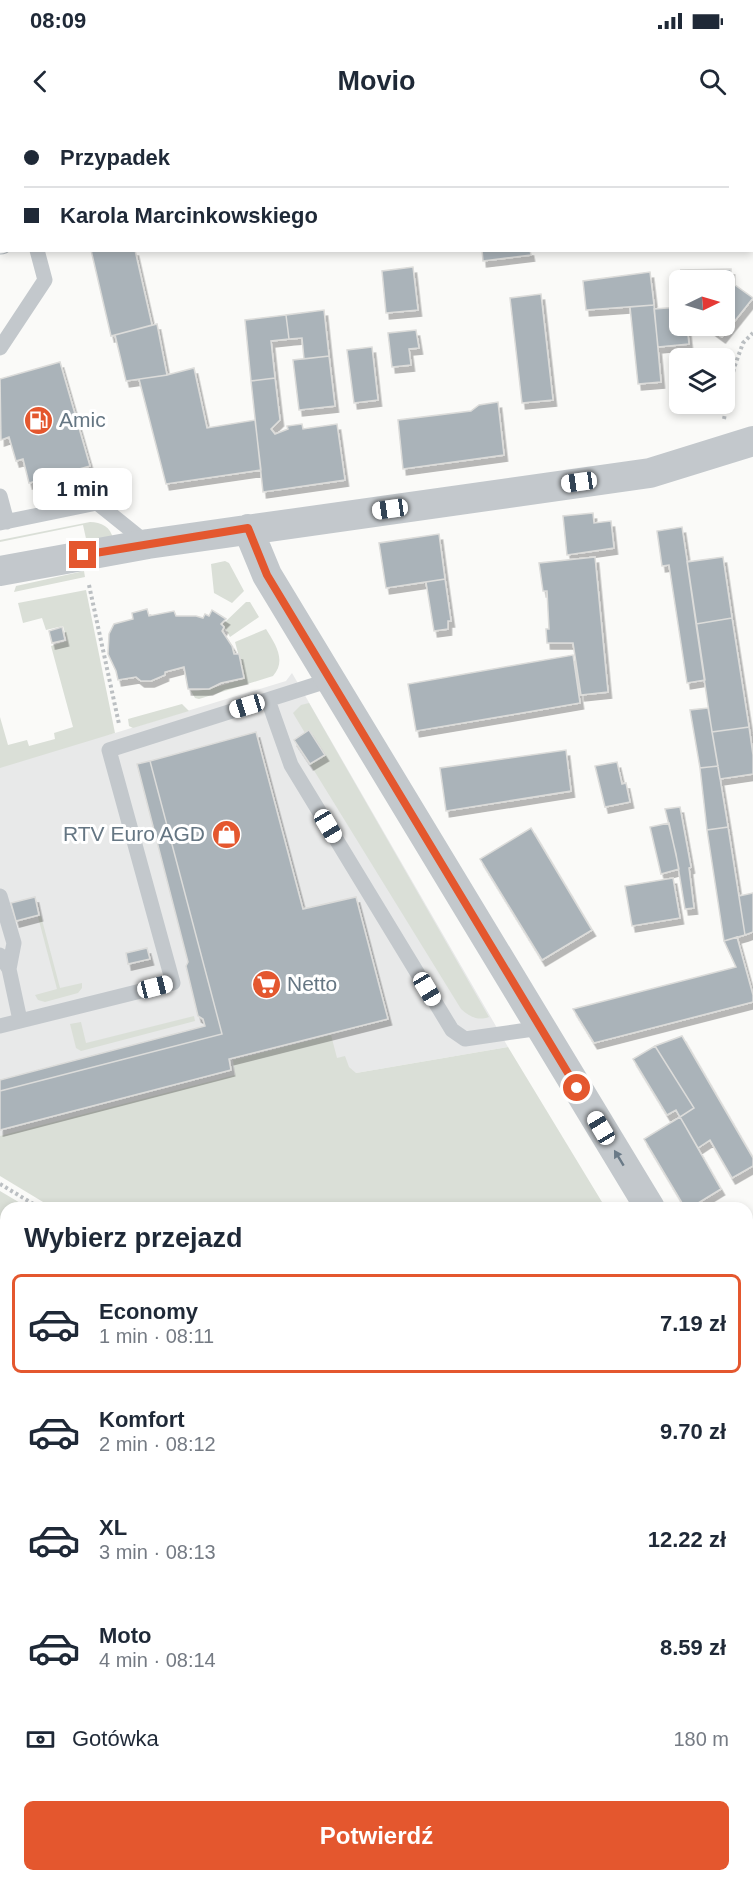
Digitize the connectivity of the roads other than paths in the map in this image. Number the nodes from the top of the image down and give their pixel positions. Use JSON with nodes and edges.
{"nodes":[{"id":1,"x":38,"y":252,"type":"edge"},
{"id":2,"x":0,"y":348,"type":"edge"},
{"id":3,"x":740,"y":445,"type":"edge"},
{"id":4,"x":0,"y":496,"type":"edge"},
{"id":5,"x":3,"y":523,"type":"edge"},
{"id":6,"x":248,"y":528,"type":"junction"},
{"id":7,"x":148,"y":544,"type":"junction"},
{"id":8,"x":0,"y":571,"type":"edge"},
{"id":9,"x":330,"y":680,"type":"junction"},
{"id":10,"x":268,"y":700,"type":"junction"},
{"id":11,"x":0,"y":896,"type":"edge"},
{"id":12,"x":0,"y":955,"type":"edge"},
{"id":13,"x":4,"y":970,"type":"edge"},
{"id":14,"x":20,"y":1020,"type":"junction"},
{"id":15,"x":0,"y":1026,"type":"edge"},
{"id":16,"x":540,"y":1028,"type":"junction"},
{"id":17,"x":646,"y":1202,"type":"edge"}],
"edges":[{"from":1,"to":2,"type":"lane"},
{"from":3,"to":6,"type":"street"},
{"from":4,"to":5,"type":"lane"},
{"from":5,"to":7,"type":"lane"},
{"from":6,"to":7,"type":"street"},
{"from":6,"to":9,"type":"street"},
{"from":7,"to":8,"type":"street"},
{"from":9,"to":10,"type":"lane"},
{"from":9,"to":16,"type":"street"},
{"from":10,"to":14,"type":"lane"},
{"from":10,"to":16,"type":"lane"},
{"from":11,"to":13,"type":"lane"},
{"from":12,"to":13,"type":"lane"},
{"from":13,"to":14,"type":"lane"},
{"from":14,"to":15,"type":"lane"},
{"from":17,"to":16,"type":"street","one_way":true}]}
